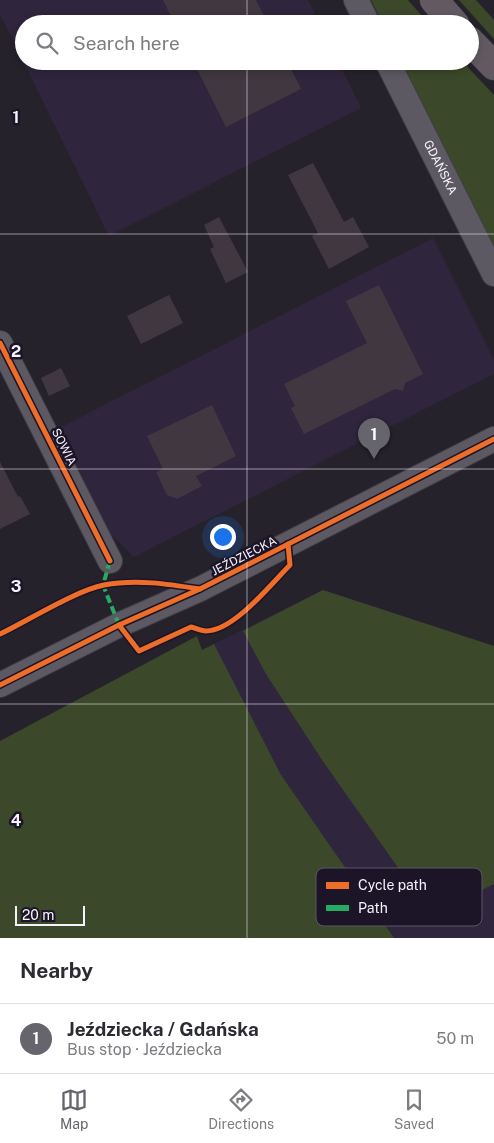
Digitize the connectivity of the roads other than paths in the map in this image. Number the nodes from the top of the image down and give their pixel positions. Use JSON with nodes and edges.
{"nodes":[{"id":1,"x":356,"y":0,"type":"edge"},
{"id":2,"x":434,"y":0,"type":"edge"},
{"id":3,"x":364,"y":15,"type":"edge"},
{"id":4,"x":447,"y":15,"type":"edge"},
{"id":5,"x":479,"y":50,"type":"edge"},
{"id":6,"x":494,"y":66,"type":"edge"},
{"id":7,"x":392,"y":70,"type":"edge"},
{"id":8,"x":494,"y":274,"type":"edge"},
{"id":9,"x":0,"y":343,"type":"edge"},
{"id":10,"x":494,"y":439,"type":"edge"},
{"id":11,"x":110,"y":561,"type":"dead end"},
{"id":12,"x":0,"y":685,"type":"edge"}],
"edges":[{"from":1,"to":3,"type":"street"},
{"from":2,"to":4,"type":"main road"},
{"from":5,"to":6,"type":"main road"},
{"from":7,"to":8,"type":"street","name":"GDAŃSKA"},
{"from":9,"to":11,"type":"street","name":"SOWIA"},
{"from":10,"to":12,"type":"street","name":"JEŹDZIECKA"}]}
